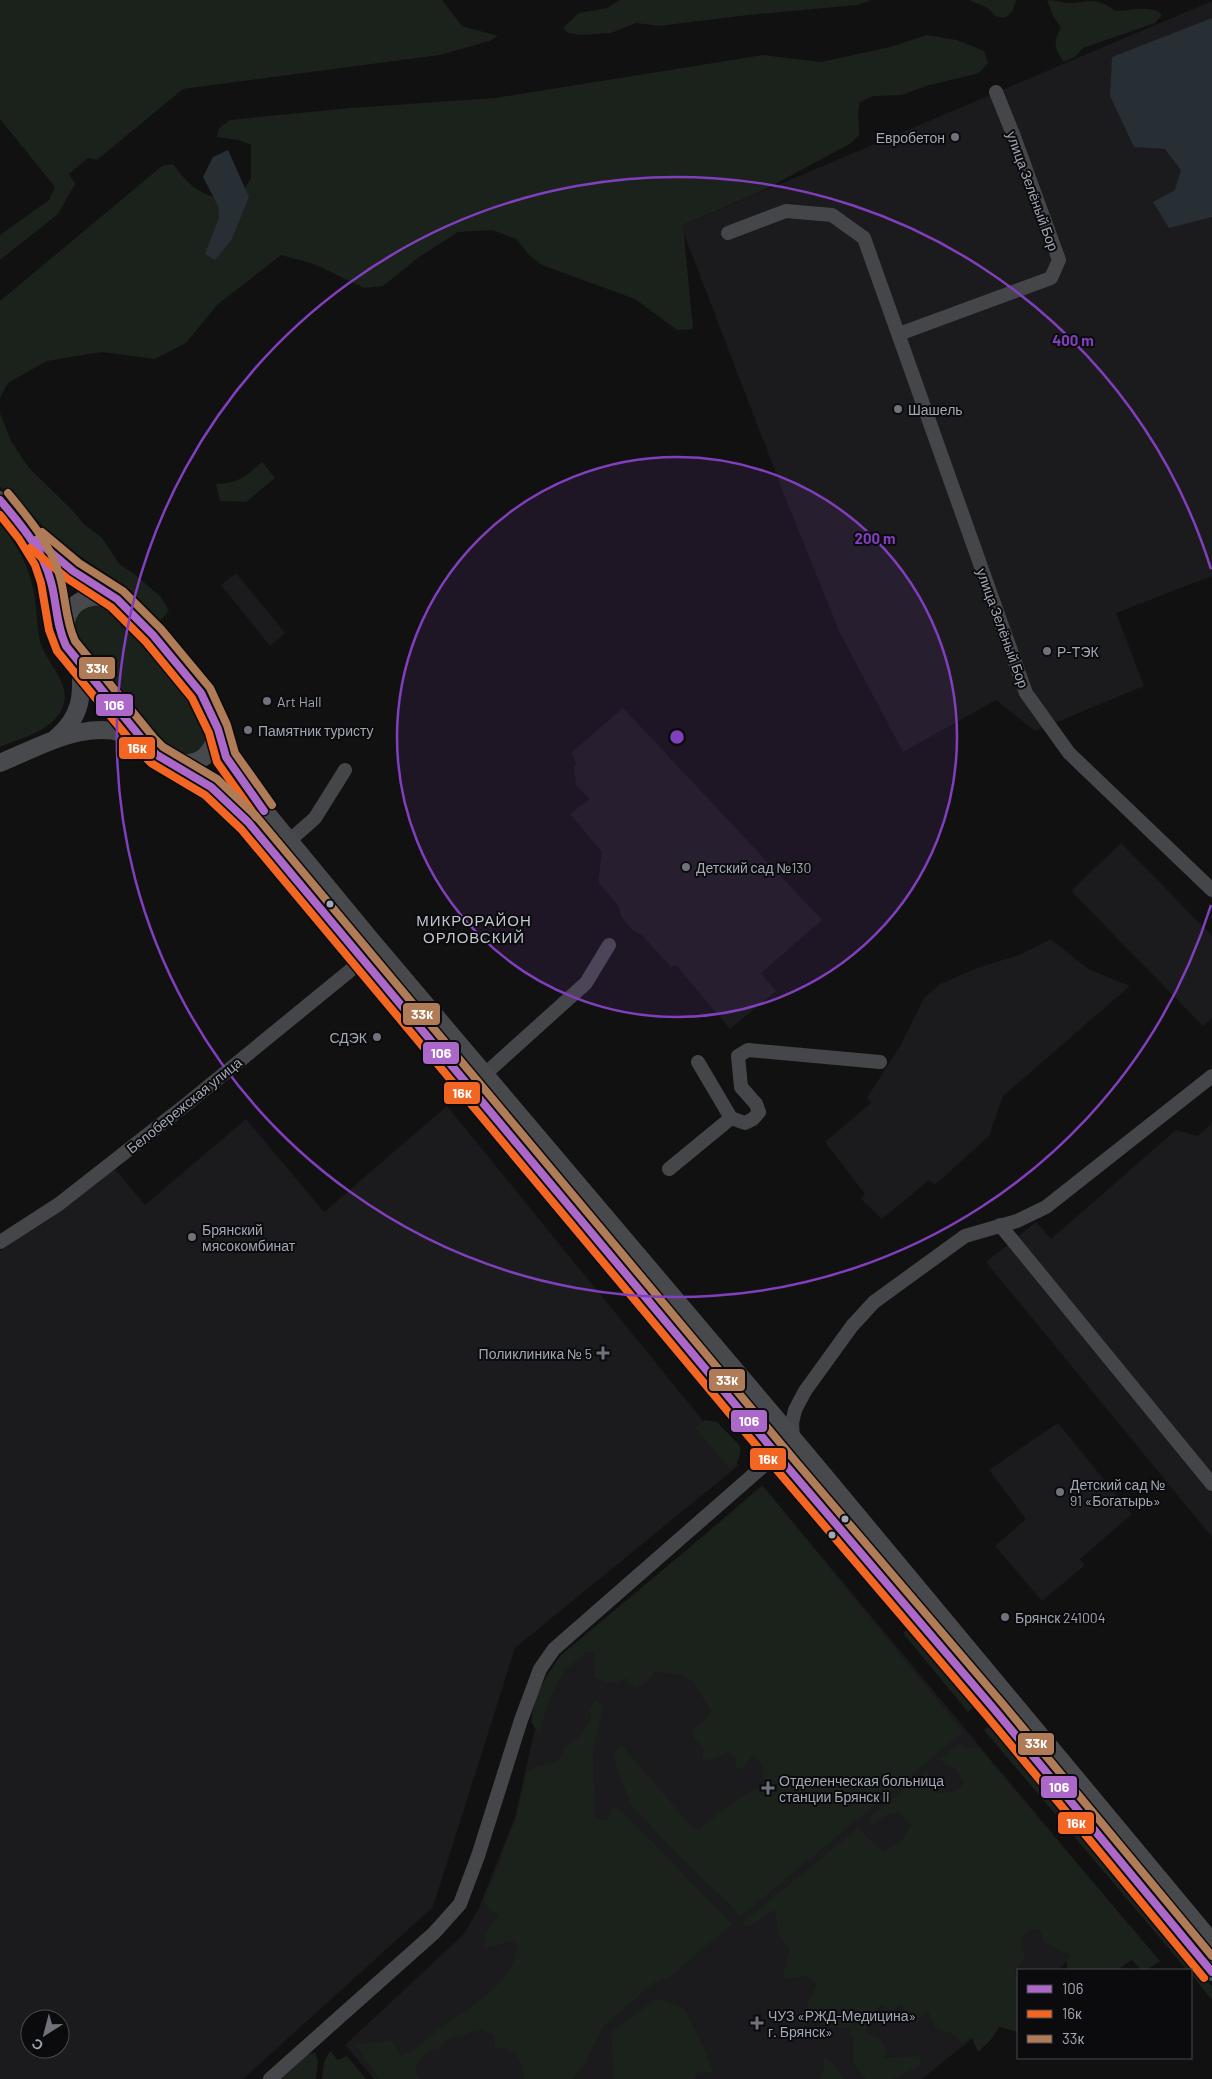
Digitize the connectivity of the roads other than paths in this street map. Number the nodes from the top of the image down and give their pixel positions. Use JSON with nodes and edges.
{"nodes":[{"id":1,"x":996,"y":92,"type":"dead end"},
{"id":2,"x":728,"y":234,"type":"dead end"},
{"id":3,"x":899,"y":334,"type":"junction"},
{"id":4,"x":0,"y":500,"type":"edge"},
{"id":5,"x":24,"y":528,"type":"junction"},
{"id":6,"x":117,"y":599,"type":"junction"},
{"id":7,"x":66,"y":646,"type":"junction"},
{"id":8,"x":80,"y":662,"type":"junction"},
{"id":9,"x":218,"y":729,"type":"junction"},
{"id":10,"x":53,"y":741,"type":"junction"},
{"id":11,"x":147,"y":745,"type":"junction"},
{"id":12,"x":168,"y":761,"type":"junction"},
{"id":13,"x":0,"y":763,"type":"edge"},
{"id":14,"x":345,"y":770,"type":"dead end"},
{"id":15,"x":289,"y":841,"type":"junction"},
{"id":16,"x":1212,"y":890,"type":"edge"},
{"id":17,"x":609,"y":945,"type":"dead end"},
{"id":18,"x":363,"y":960,"type":"junction"},
{"id":19,"x":698,"y":1062,"type":"dead end"},
{"id":20,"x":880,"y":1062,"type":"dead end"},
{"id":21,"x":485,"y":1074,"type":"junction"},
{"id":22,"x":1212,"y":1076,"type":"edge"},
{"id":23,"x":730,"y":1118,"type":"junction"},
{"id":24,"x":669,"y":1169,"type":"dead end"},
{"id":25,"x":1000,"y":1225,"type":"junction"},
{"id":26,"x":0,"y":1242,"type":"edge"},
{"id":27,"x":793,"y":1438,"type":"junction"},
{"id":28,"x":777,"y":1454,"type":"junction"},
{"id":29,"x":1212,"y":1484,"type":"edge"},
{"id":30,"x":1212,"y":1942,"type":"edge"},
{"id":31,"x":1212,"y":1972,"type":"edge"},
{"id":32,"x":270,"y":2079,"type":"edge"}],
"edges":[{"from":1,"to":3,"type":"street","name":"улица Зелёный Бор"},
{"from":2,"to":3,"type":"street","name":"улица Зелёный Бор"},
{"from":3,"to":16,"type":"street","name":"улица Зелёный Бор"},
{"from":4,"to":5,"type":"main road"},
{"from":5,"to":6,"type":"main road"},
{"from":5,"to":7,"type":"main road"},
{"from":6,"to":7,"type":"main road"},
{"from":6,"to":9,"type":"main road"},
{"from":7,"to":8,"type":"main road"},
{"from":8,"to":10,"type":"main road"},
{"from":8,"to":11,"type":"main road"},
{"from":9,"to":12,"type":"main road"},
{"from":9,"to":15,"type":"main road"},
{"from":10,"to":11,"type":"main road"},
{"from":10,"to":13,"type":"main road"},
{"from":11,"to":12,"type":"main road"},
{"from":12,"to":18,"type":"main road"},
{"from":14,"to":15,"type":"street"},
{"from":15,"to":21,"type":"main road"},
{"from":17,"to":21,"type":"street"},
{"from":18,"to":26,"type":"street","name":"Белобережская улица"},
{"from":18,"to":28,"type":"main road"},
{"from":19,"to":23,"type":"street"},
{"from":20,"to":23,"type":"street"},
{"from":21,"to":27,"type":"main road"},
{"from":22,"to":25,"type":"street"},
{"from":23,"to":24,"type":"street"},
{"from":25,"to":27,"type":"street"},
{"from":25,"to":29,"type":"street"},
{"from":27,"to":28,"type":"main road"},
{"from":27,"to":30,"type":"main road"},
{"from":28,"to":31,"type":"main road"},
{"from":28,"to":32,"type":"street"}]}
